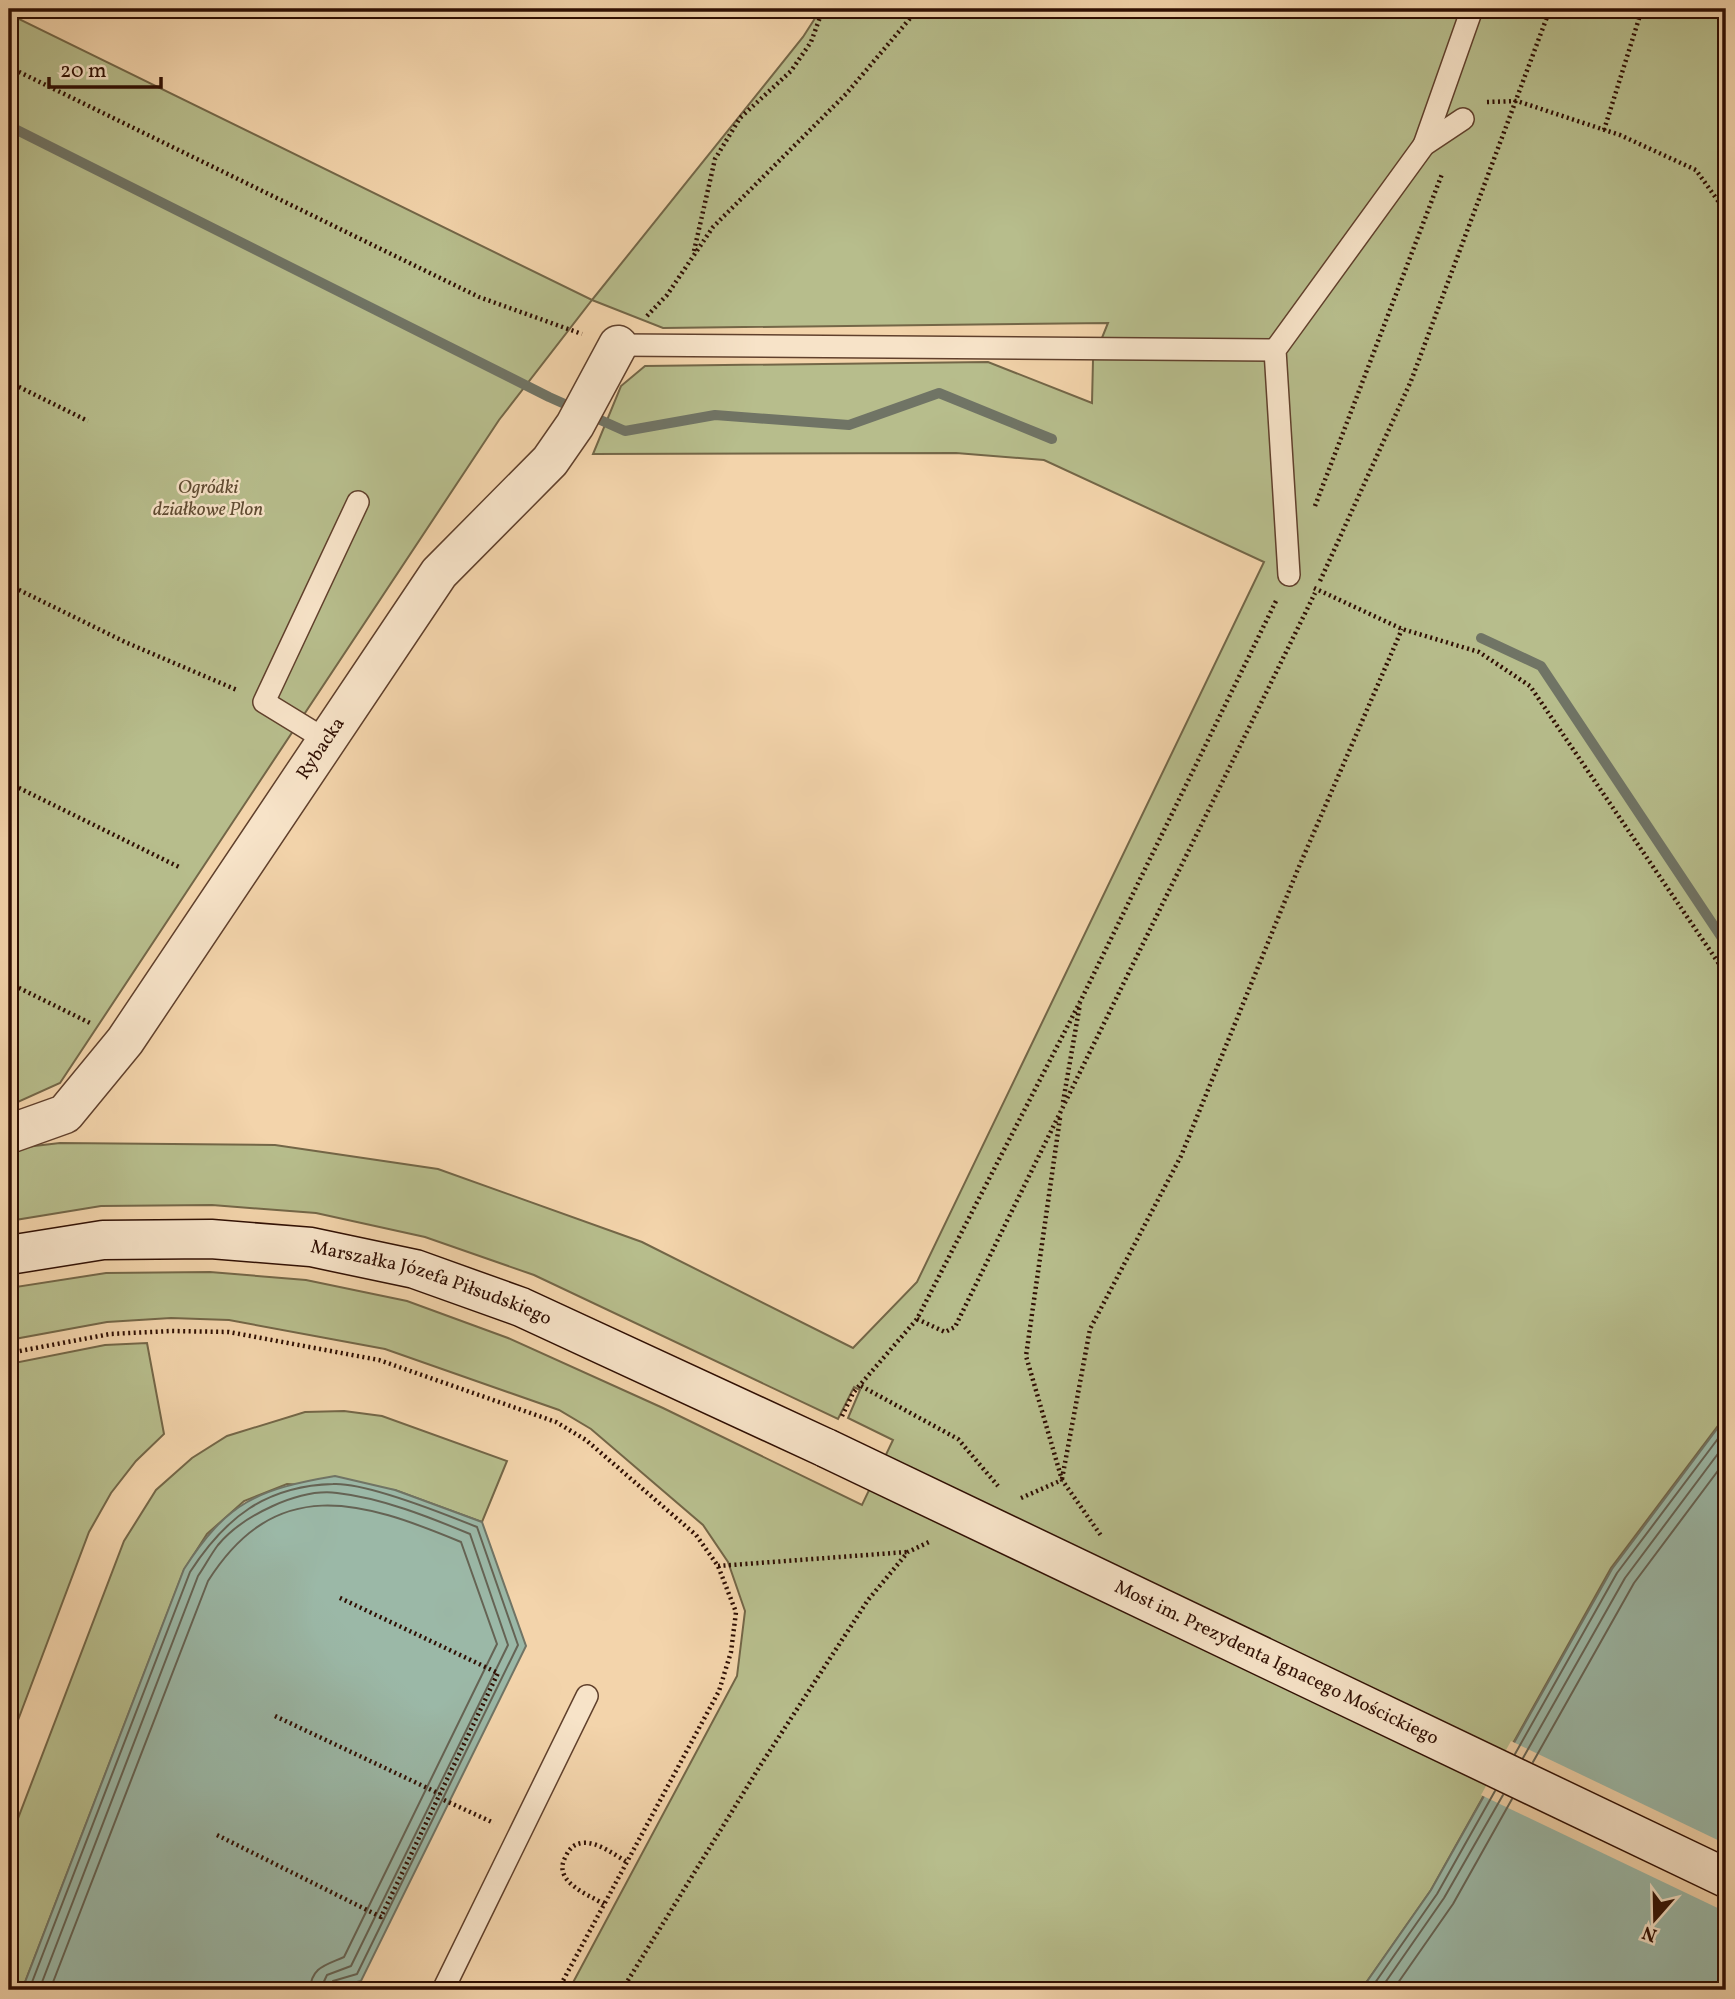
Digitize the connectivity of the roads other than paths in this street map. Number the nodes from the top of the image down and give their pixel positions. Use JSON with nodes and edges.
{"nodes":[{"id":1,"x":1472,"y":9,"type":"edge"},
{"id":2,"x":1463,"y":119,"type":"road end"},
{"id":3,"x":1424,"y":145,"type":"junction"},
{"id":4,"x":618,"y":345,"type":"joint"},
{"id":5,"x":1275,"y":350,"type":"junction"},
{"id":6,"x":358,"y":502,"type":"dead end"},
{"id":7,"x":1289,"y":575,"type":"road end"},
{"id":8,"x":326,"y":740,"type":"junction"},
{"id":9,"x":9,"y":1134,"type":"edge"},
{"id":10,"x":9,"y":1255,"type":"edge"},
{"id":11,"x":832,"y":1437,"type":"joint"},
{"id":12,"x":587,"y":1696,"type":"dead end"},
{"id":13,"x":1726,"y":1878,"type":"edge"},
{"id":14,"x":443,"y":1990,"type":"edge"}],
"edges":[{"from":1,"to":3,"type":"lane"},
{"from":2,"to":3,"type":"lane"},
{"from":3,"to":5,"type":"lane"},
{"from":4,"to":5,"type":"lane"},
{"from":4,"to":8,"type":"main road","name":"Rybacka"},
{"from":5,"to":7,"type":"lane"},
{"from":6,"to":8,"type":"lane"},
{"from":8,"to":9,"type":"main road","name":"Rybacka"},
{"from":10,"to":11,"type":"main road","name":"Marszałka Józefa Piłsudskiego"},
{"from":11,"to":13,"type":"main road","name":"Most im. Prezydenta Ignacego Mościckiego","bridge":true},
{"from":12,"to":14,"type":"lane"}]}
